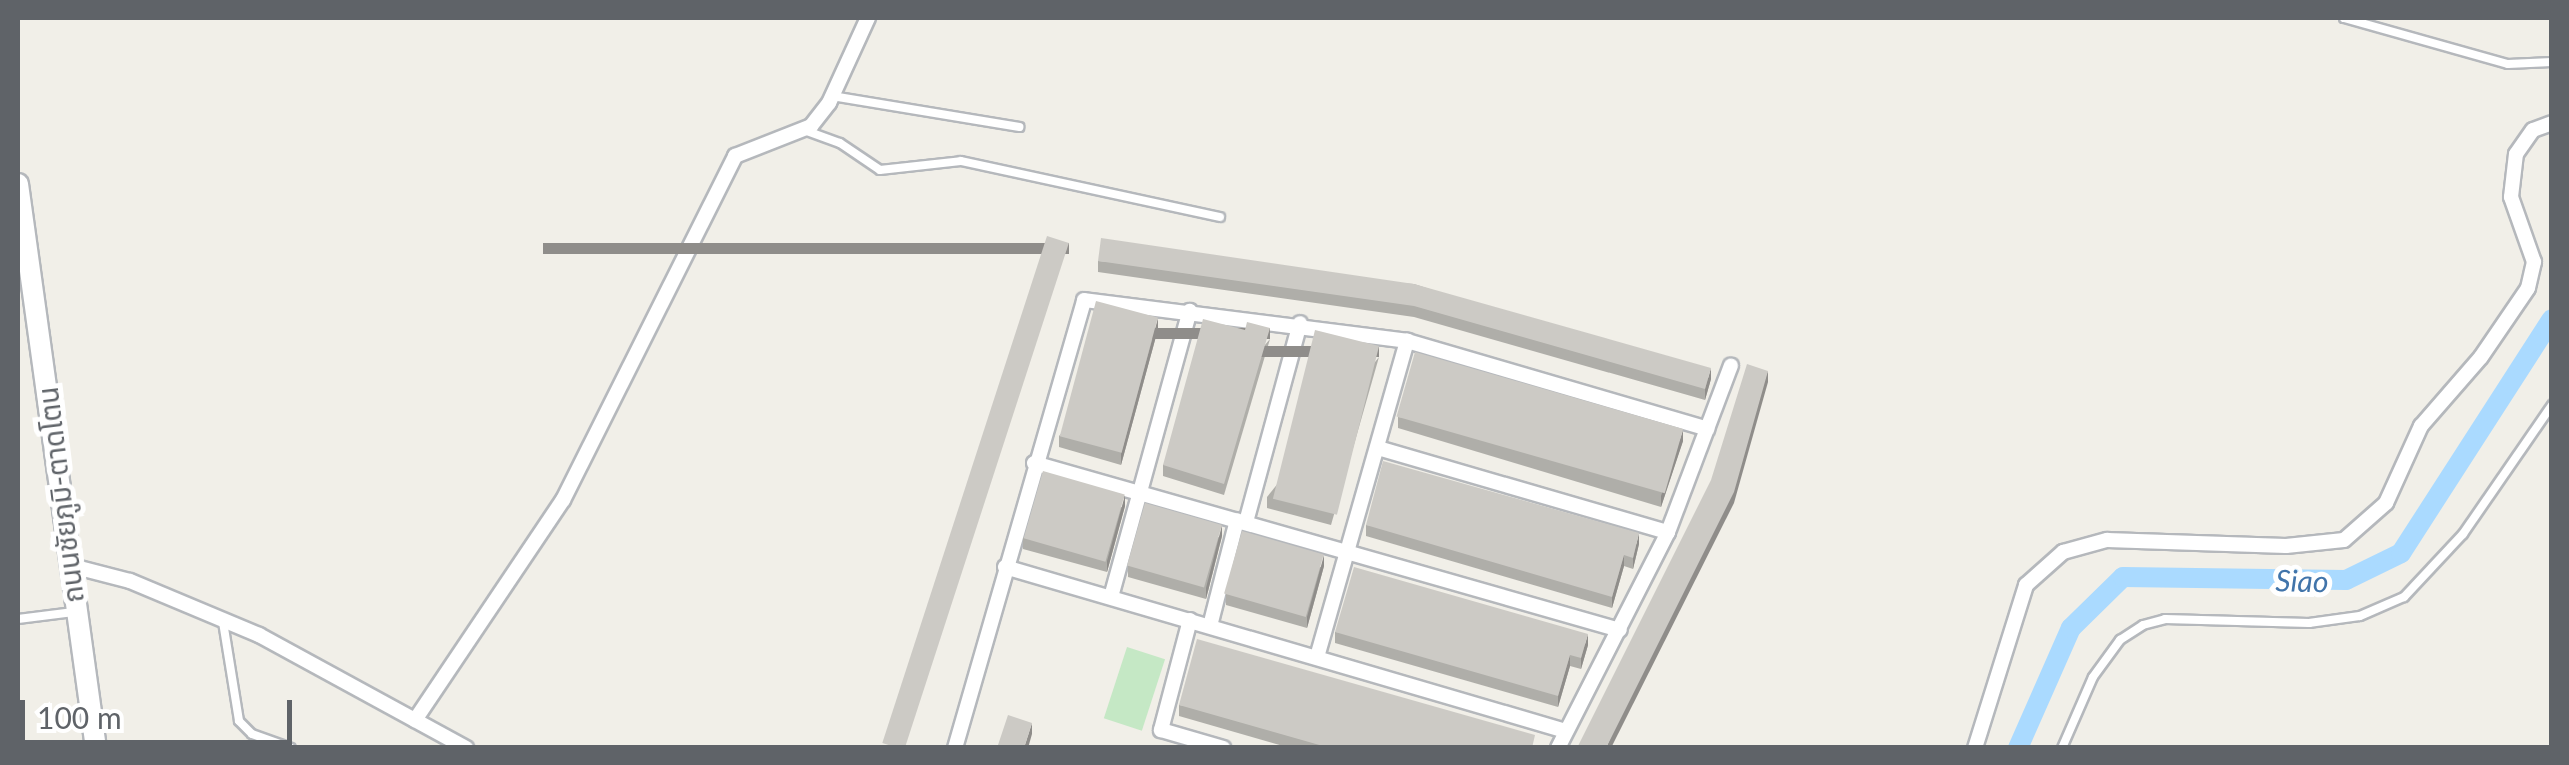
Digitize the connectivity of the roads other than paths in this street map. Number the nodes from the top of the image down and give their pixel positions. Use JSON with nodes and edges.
{"nodes":[{"id":1,"x":868,"y":18,"type":"edge"},
{"id":2,"x":2344,"y":18,"type":"edge"},
{"id":3,"x":2552,"y":62,"type":"edge"},
{"id":4,"x":832,"y":96,"type":"junction"},
{"id":5,"x":2552,"y":123,"type":"edge"},
{"id":6,"x":1018,"y":127,"type":"dead end"},
{"id":7,"x":804,"y":130,"type":"junction"},
{"id":8,"x":18,"y":184,"type":"edge"},
{"id":9,"x":1220,"y":217,"type":"dead end"},
{"id":10,"x":28,"y":309,"type":"edge"},
{"id":11,"x":1190,"y":311,"type":"junction"},
{"id":12,"x":1300,"y":323,"type":"junction"},
{"id":13,"x":1407,"y":341,"type":"junction"},
{"id":14,"x":1732,"y":365,"type":"dead end"},
{"id":15,"x":2552,"y":405,"type":"edge"},
{"id":16,"x":1708,"y":429,"type":"junction"},
{"id":17,"x":1378,"y":448,"type":"junction"},
{"id":18,"x":1034,"y":464,"type":"junction"},
{"id":19,"x":1141,"y":494,"type":"junction"},
{"id":20,"x":1242,"y":522,"type":"junction"},
{"id":21,"x":1668,"y":532,"type":"junction"},
{"id":22,"x":1348,"y":551,"type":"junction"},
{"id":23,"x":68,"y":565,"type":"junction"},
{"id":24,"x":1005,"y":567,"type":"junction"},
{"id":25,"x":1112,"y":596,"type":"junction"},
{"id":26,"x":74,"y":612,"type":"junction"},
{"id":27,"x":18,"y":619,"type":"edge"},
{"id":28,"x":223,"y":619,"type":"junction"},
{"id":29,"x":1190,"y":620,"type":"junction"},
{"id":30,"x":1210,"y":626,"type":"junction"},
{"id":31,"x":1620,"y":630,"type":"junction"},
{"id":32,"x":1318,"y":658,"type":"junction"},
{"id":33,"x":416,"y":720,"type":"junction"},
{"id":34,"x":1566,"y":731,"type":"junction"},
{"id":35,"x":96,"y":748,"type":"edge"},
{"id":36,"x":291,"y":748,"type":"edge"},
{"id":37,"x":466,"y":748,"type":"edge"},
{"id":38,"x":956,"y":748,"type":"edge"},
{"id":39,"x":1223,"y":748,"type":"edge"},
{"id":40,"x":1558,"y":748,"type":"edge"},
{"id":41,"x":1975,"y":748,"type":"edge"},
{"id":42,"x":2062,"y":748,"type":"edge"}],
"edges":[{"from":1,"to":4,"type":"street"},
{"from":2,"to":3,"type":"lane"},
{"from":4,"to":6,"type":"lane"},
{"from":4,"to":7,"type":"street"},
{"from":5,"to":41,"type":"street"},
{"from":7,"to":9,"type":"lane"},
{"from":7,"to":33,"type":"street"},
{"from":8,"to":10,"type":"main road","name":"ถนนชัยภูมิ-ตาดโตน"},
{"from":10,"to":23,"type":"main road","name":"ถนนชัยภูมิ-ตาดโตน"},
{"from":11,"to":12,"type":"street"},
{"from":11,"to":18,"type":"street"},
{"from":11,"to":19,"type":"street"},
{"from":12,"to":13,"type":"street"},
{"from":12,"to":20,"type":"street"},
{"from":13,"to":16,"type":"street"},
{"from":13,"to":17,"type":"street"},
{"from":14,"to":16,"type":"street"},
{"from":15,"to":42,"type":"lane"},
{"from":16,"to":21,"type":"street"},
{"from":17,"to":21,"type":"street"},
{"from":17,"to":22,"type":"street"},
{"from":18,"to":19,"type":"street"},
{"from":18,"to":24,"type":"street"},
{"from":19,"to":20,"type":"street"},
{"from":19,"to":25,"type":"street"},
{"from":20,"to":22,"type":"street"},
{"from":20,"to":30,"type":"street"},
{"from":21,"to":31,"type":"street"},
{"from":22,"to":31,"type":"street"},
{"from":22,"to":32,"type":"street"},
{"from":23,"to":26,"type":"main road","name":"ถนนชัยภูมิ-ตาดโตน"},
{"from":23,"to":28,"type":"street"},
{"from":24,"to":25,"type":"street"},
{"from":24,"to":38,"type":"street"},
{"from":25,"to":29,"type":"street"},
{"from":26,"to":27,"type":"lane"},
{"from":26,"to":35,"type":"main road","name":"ถนนชัยภูมิ-ตาดโตน"},
{"from":28,"to":33,"type":"street"},
{"from":28,"to":36,"type":"lane"},
{"from":29,"to":30,"type":"street"},
{"from":29,"to":39,"type":"street"},
{"from":30,"to":32,"type":"street"},
{"from":31,"to":34,"type":"street"},
{"from":32,"to":34,"type":"street"},
{"from":33,"to":37,"type":"street"},
{"from":34,"to":40,"type":"street"}]}
